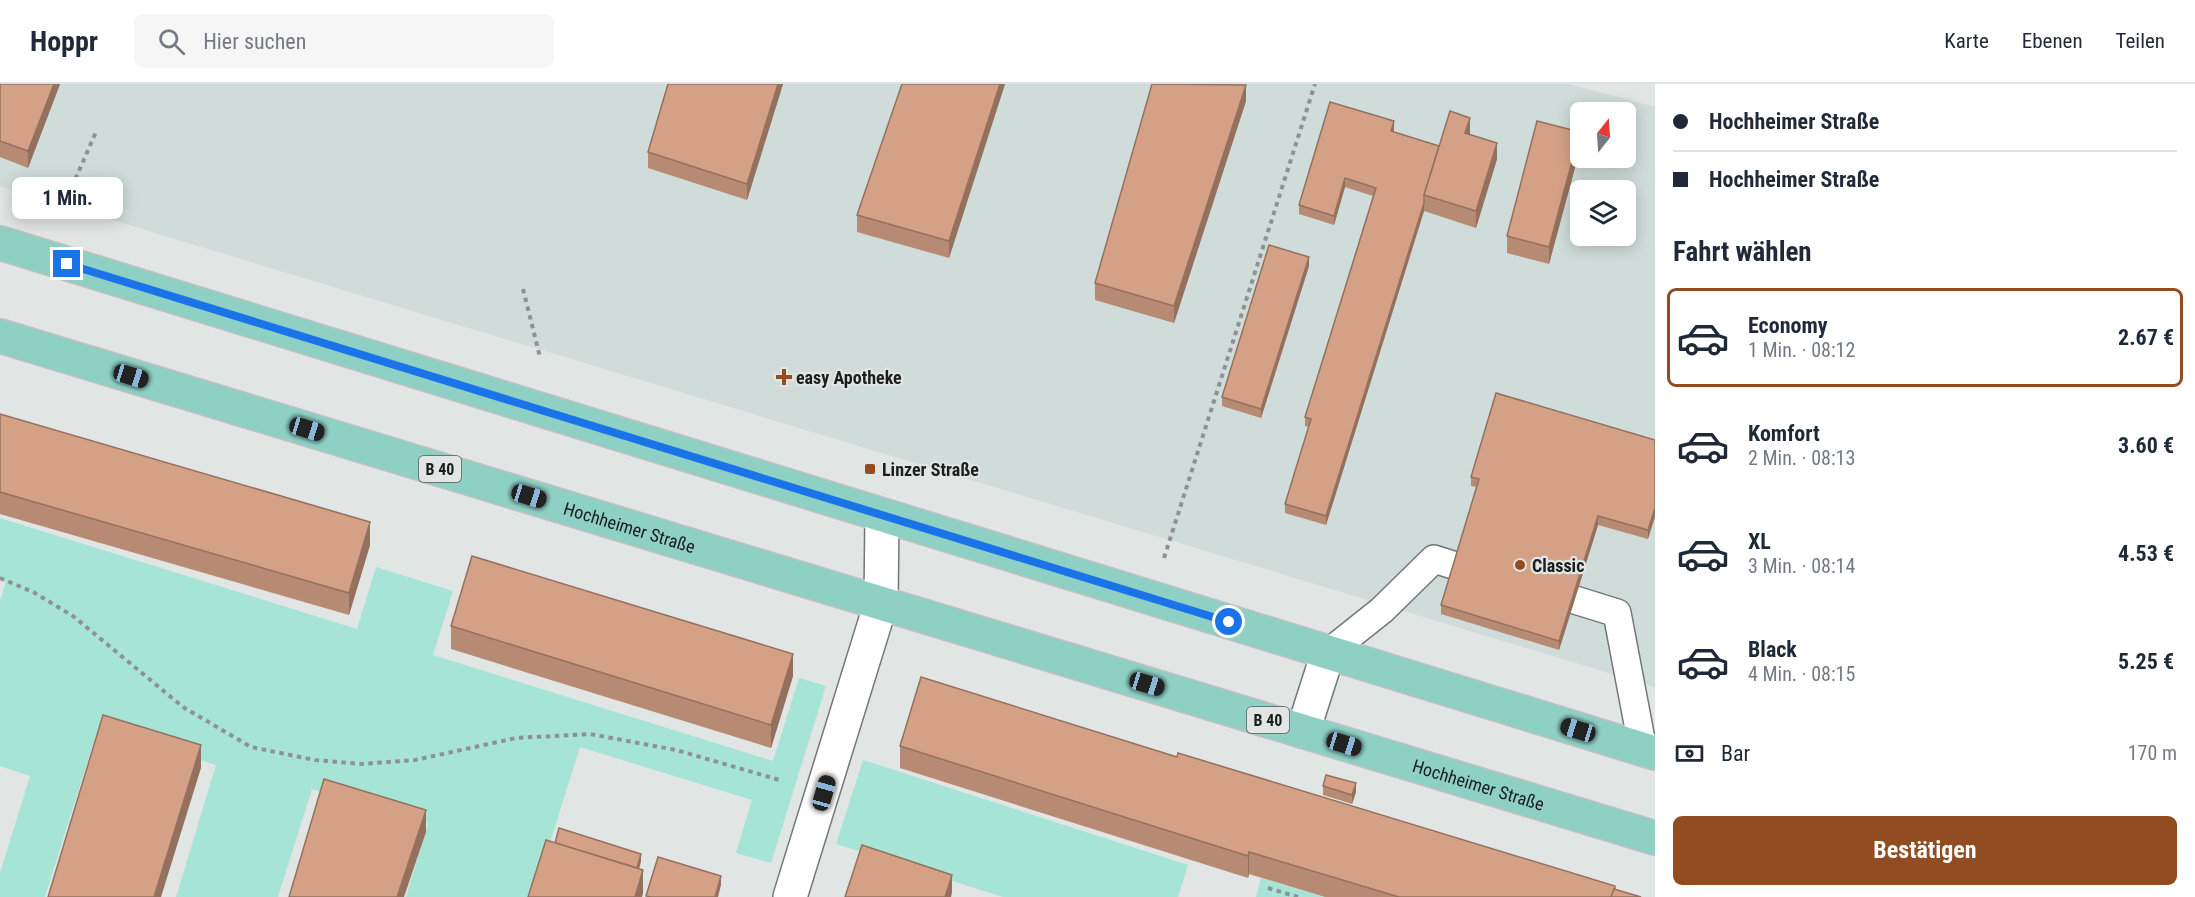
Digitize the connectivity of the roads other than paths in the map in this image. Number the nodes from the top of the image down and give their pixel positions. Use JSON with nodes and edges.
{"nodes":[{"id":1,"x":0,"y":243,"type":"edge"},
{"id":2,"x":0,"y":336,"type":"edge"},
{"id":3,"x":882,"y":516,"type":"junction"},
{"id":4,"x":1456,"y":566,"type":"edge"},
{"id":5,"x":1575,"y":600,"type":"edge"},
{"id":6,"x":881,"y":603,"type":"junction"},
{"id":7,"x":1328,"y":653,"type":"junction"},
{"id":8,"x":1303,"y":731,"type":"junction"},
{"id":9,"x":1649,"y":752,"type":"edge"},
{"id":10,"x":1655,"y":838,"type":"edge"},
{"id":11,"x":790,"y":897,"type":"edge"}],
"edges":[{"from":1,"to":3,"type":"main road"},
{"from":2,"to":6,"type":"main road","name":"Hochheimer Straße","number":"B 40"},
{"from":3,"to":6,"type":"street"},
{"from":3,"to":7,"type":"main road"},
{"from":4,"to":7,"type":"lane"},
{"from":5,"to":9,"type":"lane"},
{"from":6,"to":8,"type":"main road","name":"Hochheimer Straße","number":"B 40"},
{"from":6,"to":11,"type":"street"},
{"from":7,"to":8,"type":"street"},
{"from":7,"to":9,"type":"main road"},
{"from":8,"to":10,"type":"main road","name":"Hochheimer Straße","number":"B 40"}]}
